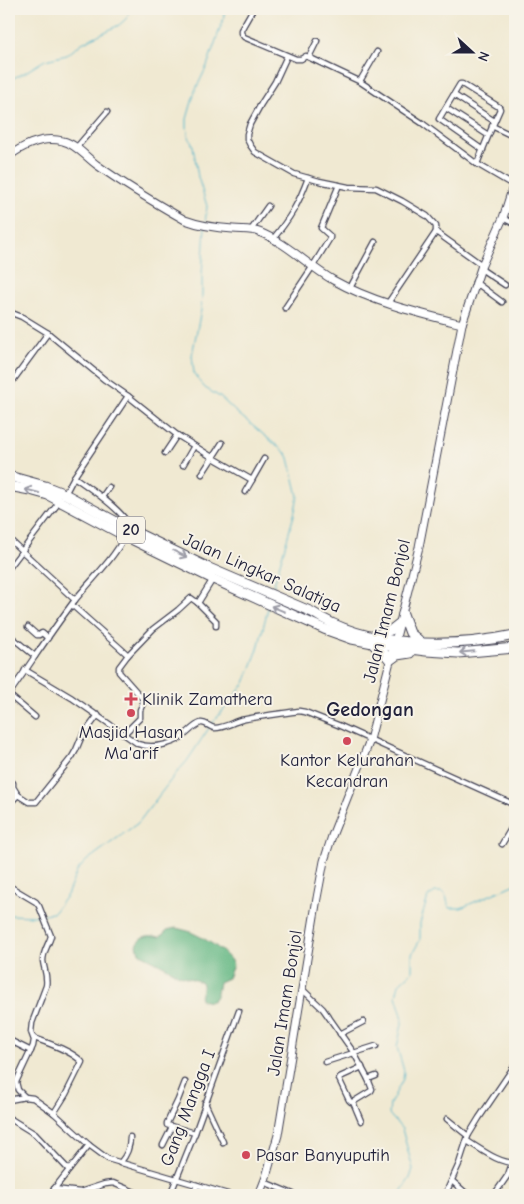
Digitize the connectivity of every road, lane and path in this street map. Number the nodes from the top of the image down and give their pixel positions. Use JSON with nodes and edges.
{"nodes":[{"id":1,"x":253,"y":9,"type":"edge"},
{"id":2,"x":317,"y":41,"type":"dead end"},
{"id":3,"x":377,"y":52,"type":"dead end"},
{"id":4,"x":288,"y":56,"type":"junction"},
{"id":5,"x":309,"y":57,"type":"junction"},
{"id":6,"x":360,"y":82,"type":"junction"},
{"id":7,"x":454,"y":94,"type":"junction"},
{"id":8,"x":446,"y":108,"type":"junction"},
{"id":9,"x":107,"y":112,"type":"dead end"},
{"id":10,"x":493,"y":123,"type":"junction"},
{"id":11,"x":488,"y":135,"type":"junction"},
{"id":12,"x":515,"y":137,"type":"edge"},
{"id":13,"x":76,"y":148,"type":"junction"},
{"id":14,"x":482,"y":150,"type":"junction"},
{"id":15,"x":9,"y":156,"type":"edge"},
{"id":16,"x":477,"y":164,"type":"junction"},
{"id":17,"x":308,"y":178,"type":"junction"},
{"id":18,"x":514,"y":182,"type":"edge"},
{"id":19,"x":339,"y":185,"type":"junction"},
{"id":20,"x":268,"y":206,"type":"dead end"},
{"id":21,"x":503,"y":218,"type":"junction"},
{"id":22,"x":515,"y":224,"type":"edge"},
{"id":23,"x":251,"y":230,"type":"junction"},
{"id":24,"x":436,"y":232,"type":"junction"},
{"id":25,"x":273,"y":239,"type":"junction"},
{"id":26,"x":375,"y":242,"type":"dead end"},
{"id":27,"x":313,"y":266,"type":"junction"},
{"id":28,"x":481,"y":267,"type":"junction"},
{"id":29,"x":476,"y":282,"type":"junction"},
{"id":30,"x":505,"y":285,"type":"dead end"},
{"id":31,"x":350,"y":288,"type":"junction"},
{"id":32,"x":502,"y":302,"type":"dead end"},
{"id":33,"x":388,"y":303,"type":"junction"},
{"id":34,"x":285,"y":308,"type":"dead end"},
{"id":35,"x":9,"y":312,"type":"edge"},
{"id":36,"x":462,"y":324,"type":"junction"},
{"id":37,"x":48,"y":333,"type":"junction"},
{"id":38,"x":9,"y":386,"type":"edge"},
{"id":39,"x":128,"y":396,"type":"junction"},
{"id":40,"x":177,"y":435,"type":"junction"},
{"id":41,"x":222,"y":443,"type":"dead end"},
{"id":42,"x":194,"y":446,"type":"junction"},
{"id":43,"x":166,"y":453,"type":"dead end"},
{"id":44,"x":212,"y":457,"type":"junction"},
{"id":45,"x":264,"y":459,"type":"dead end"},
{"id":46,"x":183,"y":465,"type":"dead end"},
{"id":47,"x":202,"y":474,"type":"dead end"},
{"id":48,"x":9,"y":476,"type":"edge"},
{"id":49,"x":74,"y":477,"type":"junction"},
{"id":50,"x":252,"y":480,"type":"junction"},
{"id":51,"x":9,"y":486,"type":"edge"},
{"id":52,"x":110,"y":487,"type":"dead end"},
{"id":53,"x":245,"y":492,"type":"dead end"},
{"id":54,"x":102,"y":497,"type":"junction"},
{"id":55,"x":63,"y":498,"type":"junction"},
{"id":56,"x":127,"y":532,"type":"junction"},
{"id":57,"x":9,"y":539,"type":"edge"},
{"id":58,"x":21,"y":550,"type":"junction"},
{"id":59,"x":9,"y":568,"type":"edge"},
{"id":60,"x":213,"y":580,"type":"junction"},
{"id":61,"x":198,"y":602,"type":"junction"},
{"id":62,"x":74,"y":603,"type":"junction"},
{"id":63,"x":402,"y":618,"type":"junction"},
{"id":64,"x":28,"y":626,"type":"dead end"},
{"id":65,"x":216,"y":626,"type":"dead end"},
{"id":66,"x":9,"y":635,"type":"edge"},
{"id":67,"x":515,"y":635,"type":"edge"},
{"id":68,"x":48,"y":638,"type":"junction"},
{"id":69,"x":371,"y":639,"type":"junction"},
{"id":70,"x":395,"y":644,"type":"junction"},
{"id":71,"x":424,"y":647,"type":"junction"},
{"id":72,"x":515,"y":648,"type":"edge"},
{"id":73,"x":128,"y":655,"type":"junction"},
{"id":74,"x":35,"y":656,"type":"junction"},
{"id":75,"x":390,"y":660,"type":"junction"},
{"id":76,"x":25,"y":670,"type":"junction"},
{"id":77,"x":9,"y":695,"type":"edge"},
{"id":78,"x":98,"y":716,"type":"junction"},
{"id":79,"x":35,"y":717,"type":"dead end"},
{"id":80,"x":124,"y":734,"type":"junction"},
{"id":81,"x":370,"y":740,"type":"junction"},
{"id":82,"x":12,"y":783,"type":"dead end"},
{"id":83,"x":18,"y":795,"type":"junction"},
{"id":84,"x":9,"y":804,"type":"edge"},
{"id":85,"x":515,"y":805,"type":"edge"},
{"id":86,"x":515,"y":822,"type":"edge"},
{"id":87,"x":502,"y":844,"type":"dead end"},
{"id":88,"x":9,"y":886,"type":"edge"},
{"id":89,"x":302,"y":989,"type":"junction"},
{"id":90,"x":239,"y":1011,"type":"dead end"},
{"id":91,"x":363,"y":1022,"type":"dead end"},
{"id":92,"x":340,"y":1034,"type":"junction"},
{"id":93,"x":34,"y":1038,"type":"junction"},
{"id":94,"x":9,"y":1040,"type":"edge"},
{"id":95,"x":376,"y":1046,"type":"dead end"},
{"id":96,"x":31,"y":1051,"type":"junction"},
{"id":97,"x":354,"y":1053,"type":"junction"},
{"id":98,"x":325,"y":1062,"type":"dead end"},
{"id":99,"x":515,"y":1065,"type":"edge"},
{"id":100,"x":362,"y":1068,"type":"junction"},
{"id":101,"x":376,"y":1076,"type":"dead end"},
{"id":102,"x":508,"y":1076,"type":"junction"},
{"id":103,"x":368,"y":1079,"type":"junction"},
{"id":104,"x":515,"y":1081,"type":"edge"},
{"id":105,"x":185,"y":1082,"type":"dead end"},
{"id":106,"x":25,"y":1097,"type":"junction"},
{"id":107,"x":9,"y":1100,"type":"edge"},
{"id":108,"x":353,"y":1102,"type":"junction"},
{"id":109,"x":205,"y":1103,"type":"junction"},
{"id":110,"x":54,"y":1113,"type":"junction"},
{"id":111,"x":9,"y":1118,"type":"edge"},
{"id":112,"x":447,"y":1119,"type":"dead end"},
{"id":113,"x":361,"y":1122,"type":"dead end"},
{"id":114,"x":172,"y":1127,"type":"junction"},
{"id":115,"x":195,"y":1133,"type":"junction"},
{"id":116,"x":130,"y":1137,"type":"dead end"},
{"id":117,"x":468,"y":1138,"type":"junction"},
{"id":118,"x":223,"y":1142,"type":"dead end"},
{"id":119,"x":89,"y":1145,"type":"junction"},
{"id":120,"x":163,"y":1145,"type":"dead end"},
{"id":121,"x":514,"y":1163,"type":"edge"},
{"id":122,"x":120,"y":1164,"type":"junction"},
{"id":123,"x":69,"y":1170,"type":"junction"},
{"id":124,"x":176,"y":1179,"type":"junction"},
{"id":125,"x":452,"y":1181,"type":"junction"},
{"id":126,"x":264,"y":1182,"type":"junction"},
{"id":127,"x":197,"y":1185,"type":"junction"},
{"id":128,"x":293,"y":1194,"type":"dead end"},
{"id":129,"x":496,"y":1194,"type":"edge"},
{"id":130,"x":142,"y":1195,"type":"edge"},
{"id":131,"x":170,"y":1195,"type":"edge"},
{"id":132,"x":193,"y":1195,"type":"edge"},
{"id":133,"x":231,"y":1195,"type":"edge"},
{"id":134,"x":259,"y":1195,"type":"edge"},
{"id":135,"x":445,"y":1195,"type":"edge"},
{"id":136,"x":468,"y":1195,"type":"edge"}],
"edges":[{"from":1,"to":4,"type":"street"},
{"from":2,"to":5,"type":"street"},
{"from":3,"to":6,"type":"street"},
{"from":4,"to":5,"type":"street"},
{"from":4,"to":17,"type":"street"},
{"from":5,"to":6,"type":"street"},
{"from":6,"to":16,"type":"street"},
{"from":7,"to":8,"type":"street"},
{"from":7,"to":10,"type":"street"},
{"from":7,"to":10,"type":"street"},
{"from":8,"to":11,"type":"street"},
{"from":8,"to":14,"type":"street"},
{"from":9,"to":13,"type":"street"},
{"from":10,"to":11,"type":"street"},
{"from":10,"to":12,"type":"street"},
{"from":11,"to":14,"type":"street"},
{"from":13,"to":15,"type":"main road"},
{"from":13,"to":23,"type":"main road"},
{"from":14,"to":16,"type":"street"},
{"from":16,"to":18,"type":"street"},
{"from":17,"to":19,"type":"street"},
{"from":17,"to":25,"type":"street"},
{"from":18,"to":21,"type":"main road","name":"Jalan Imam Bonjol"},
{"from":19,"to":24,"type":"street"},
{"from":19,"to":27,"type":"street"},
{"from":20,"to":23,"type":"street"},
{"from":21,"to":22,"type":"street"},
{"from":21,"to":28,"type":"main road","name":"Jalan Imam Bonjol"},
{"from":23,"to":25,"type":"main road"},
{"from":24,"to":28,"type":"street"},
{"from":24,"to":33,"type":"street"},
{"from":25,"to":27,"type":"main road"},
{"from":26,"to":31,"type":"street"},
{"from":27,"to":31,"type":"main road"},
{"from":27,"to":34,"type":"street"},
{"from":28,"to":29,"type":"main road","name":"Jalan Imam Bonjol"},
{"from":28,"to":30,"type":"street"},
{"from":29,"to":32,"type":"street"},
{"from":29,"to":36,"type":"main road","name":"Jalan Imam Bonjol"},
{"from":31,"to":33,"type":"main road"},
{"from":33,"to":36,"type":"main road"},
{"from":35,"to":37,"type":"street"},
{"from":36,"to":63,"type":"main road","name":"Jalan Imam Bonjol"},
{"from":37,"to":38,"type":"street"},
{"from":37,"to":39,"type":"street"},
{"from":39,"to":40,"type":"street"},
{"from":39,"to":49,"type":"street"},
{"from":40,"to":42,"type":"street"},
{"from":40,"to":43,"type":"street"},
{"from":41,"to":44,"type":"street"},
{"from":42,"to":44,"type":"street"},
{"from":42,"to":46,"type":"street"},
{"from":44,"to":47,"type":"street"},
{"from":44,"to":50,"type":"street"},
{"from":45,"to":50,"type":"street"},
{"from":48,"to":55,"type":"highway","name":"Jalan Lingkar Salatiga","number":"20"},
{"from":49,"to":54,"type":"street"},
{"from":49,"to":55,"type":"street"},
{"from":50,"to":53,"type":"street"},
{"from":55,"to":51,"type":"highway","name":"Jalan Lingkar Salatiga","number":"20","one_way":true},
{"from":52,"to":54,"type":"street"},
{"from":54,"to":56,"type":"street"},
{"from":55,"to":56,"type":"highway","name":"Jalan Lingkar Salatiga","number":"20"},
{"from":55,"to":58,"type":"street"},
{"from":56,"to":60,"type":"highway","name":"Jalan Lingkar Salatiga","number":"20"},
{"from":56,"to":62,"type":"street"},
{"from":56,"to":69,"type":"highway","name":"Jalan Lingkar Salatiga","number":"20","one_way":true},
{"from":57,"to":58,"type":"street"},
{"from":58,"to":59,"type":"street"},
{"from":58,"to":62,"type":"street"},
{"from":60,"to":61,"type":"street"},
{"from":69,"to":60,"type":"highway","name":"Jalan Lingkar Salatiga","number":"20","one_way":true},
{"from":61,"to":65,"type":"street"},
{"from":61,"to":73,"type":"street"},
{"from":62,"to":68,"type":"street"},
{"from":62,"to":73,"type":"street"},
{"from":63,"to":69,"type":"highway"},
{"from":63,"to":70,"type":"main road","name":"Jalan Imam Bonjol"},
{"from":63,"to":71,"type":"highway"},
{"from":64,"to":68,"type":"street"},
{"from":66,"to":74,"type":"street"},
{"from":67,"to":71,"type":"highway","name":"Jalan Lingkar Salatiga","number":"20"},
{"from":68,"to":74,"type":"street"},
{"from":69,"to":70,"type":"highway","name":"Jalan Lingkar Salatiga","number":"20"},
{"from":69,"to":75,"type":"highway"},
{"from":70,"to":71,"type":"highway","name":"Jalan Lingkar Salatiga","number":"20"},
{"from":70,"to":75,"type":"main road","name":"Jalan Imam Bonjol"},
{"from":72,"to":71,"type":"highway","name":"Jalan Lingkar Salatiga","number":"20","one_way":true},
{"from":71,"to":75,"type":"highway"},
{"from":73,"to":80,"type":"street"},
{"from":74,"to":76,"type":"street"},
{"from":75,"to":81,"type":"main road","name":"Jalan Imam Bonjol"},
{"from":76,"to":77,"type":"street"},
{"from":76,"to":78,"type":"street"},
{"from":77,"to":79,"type":"street"},
{"from":78,"to":80,"type":"street"},
{"from":78,"to":83,"type":"street"},
{"from":80,"to":81,"type":"street"},
{"from":81,"to":85,"type":"street"},
{"from":81,"to":89,"type":"main road","name":"Jalan Imam Bonjol"},
{"from":82,"to":83,"type":"street"},
{"from":83,"to":84,"type":"street"},
{"from":86,"to":87,"type":"street"},
{"from":88,"to":93,"type":"street"},
{"from":89,"to":92,"type":"street"},
{"from":89,"to":126,"type":"main road","name":"Jalan Imam Bonjol"},
{"from":90,"to":109,"type":"street","name":"Gang Mangga I"},
{"from":91,"to":92,"type":"street"},
{"from":92,"to":97,"type":"street"},
{"from":93,"to":96,"type":"street"},
{"from":93,"to":110,"type":"street"},
{"from":94,"to":96,"type":"street"},
{"from":95,"to":97,"type":"street"},
{"from":96,"to":106,"type":"street"},
{"from":97,"to":98,"type":"street"},
{"from":97,"to":100,"type":"street"},
{"from":99,"to":102,"type":"street"},
{"from":100,"to":103,"type":"street"},
{"from":100,"to":108,"type":"street"},
{"from":101,"to":103,"type":"street"},
{"from":102,"to":104,"type":"street"},
{"from":102,"to":117,"type":"street"},
{"from":103,"to":108,"type":"street"},
{"from":105,"to":114,"type":"street"},
{"from":106,"to":107,"type":"street"},
{"from":106,"to":110,"type":"street"},
{"from":108,"to":113,"type":"street"},
{"from":109,"to":115,"type":"street","name":"Gang Mangga I"},
{"from":109,"to":118,"type":"street"},
{"from":110,"to":119,"type":"street"},
{"from":111,"to":123,"type":"street"},
{"from":112,"to":117,"type":"street"},
{"from":114,"to":115,"type":"street"},
{"from":114,"to":120,"type":"street"},
{"from":115,"to":124,"type":"street","name":"Gang Mangga I"},
{"from":116,"to":122,"type":"street"},
{"from":117,"to":121,"type":"street"},
{"from":117,"to":125,"type":"street"},
{"from":119,"to":122,"type":"street"},
{"from":119,"to":123,"type":"street"},
{"from":121,"to":129,"type":"street"},
{"from":122,"to":124,"type":"street"},
{"from":123,"to":130,"type":"street"},
{"from":124,"to":127,"type":"street"},
{"from":124,"to":131,"type":"street","name":"Gang Mangga I"},
{"from":125,"to":135,"type":"street"},
{"from":125,"to":136,"type":"street"},
{"from":126,"to":128,"type":"street"},
{"from":126,"to":134,"type":"main road","name":"Jalan Imam Bonjol"},
{"from":127,"to":132,"type":"street"},
{"from":127,"to":133,"type":"street"}]}
